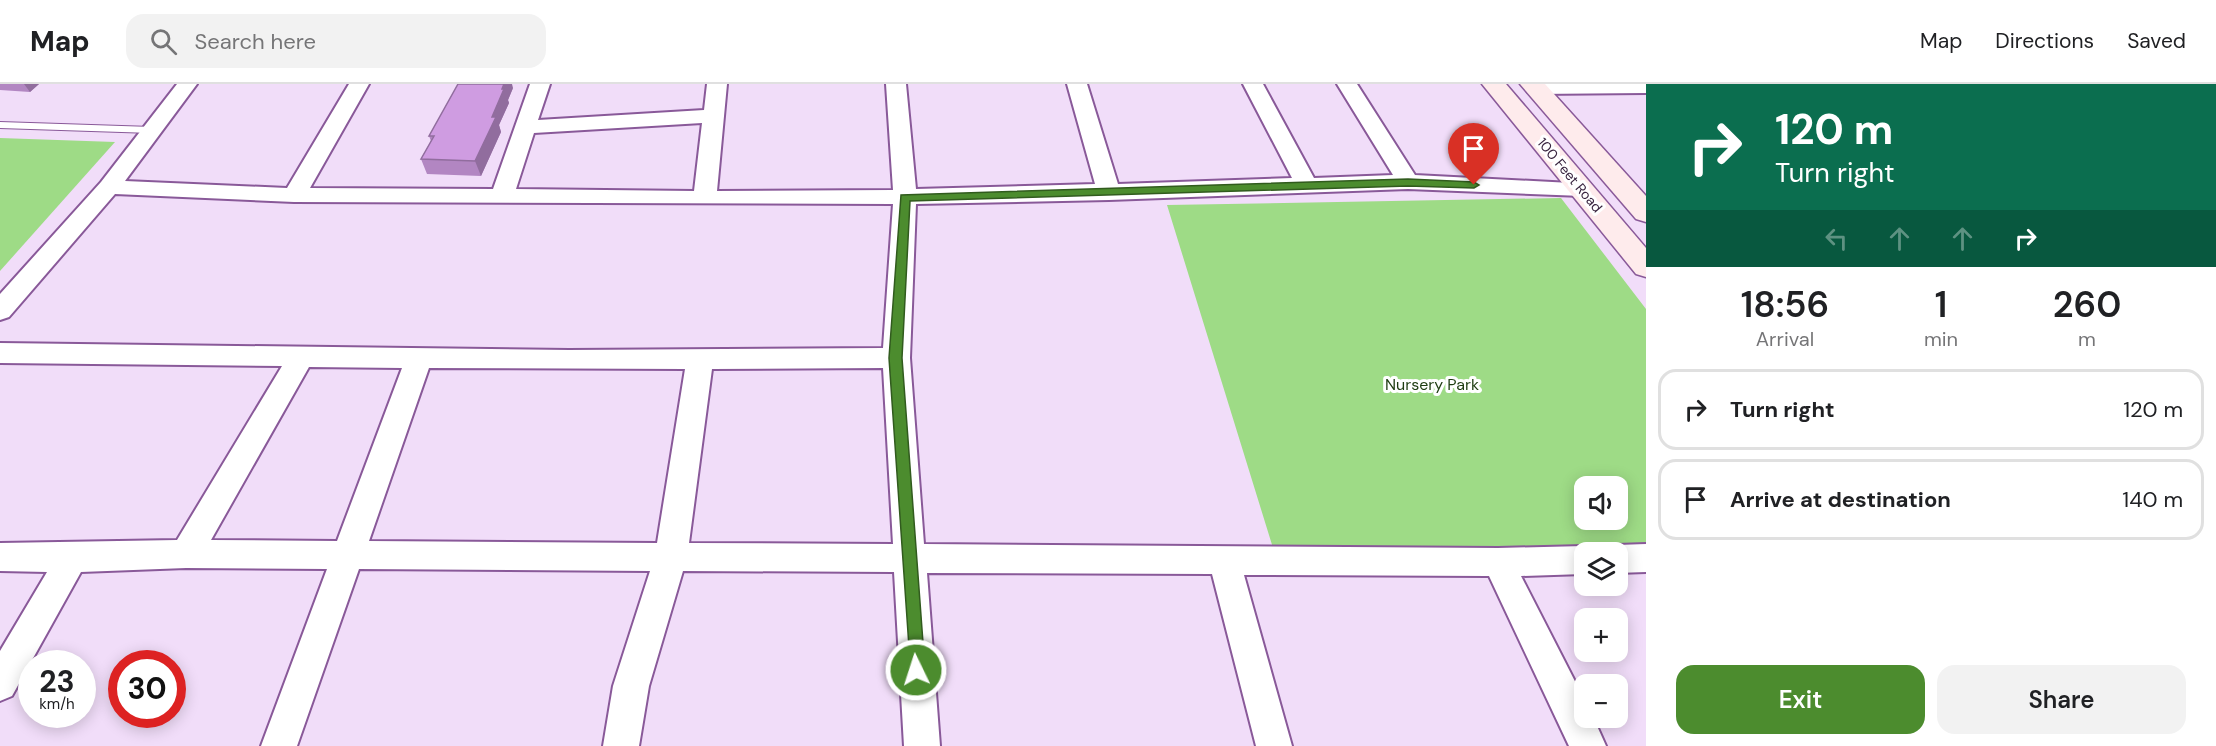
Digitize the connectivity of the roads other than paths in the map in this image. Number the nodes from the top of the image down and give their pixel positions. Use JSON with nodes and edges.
{"nodes":[{"id":1,"x":187,"y":84,"type":"edge"},
{"id":2,"x":359,"y":84,"type":"edge"},
{"id":3,"x":540,"y":84,"type":"edge"},
{"id":4,"x":717,"y":84,"type":"edge"},
{"id":5,"x":896,"y":84,"type":"edge"},
{"id":6,"x":1077,"y":84,"type":"edge"},
{"id":7,"x":1253,"y":84,"type":"edge"},
{"id":8,"x":1347,"y":84,"type":"edge"},
{"id":9,"x":1495,"y":86,"type":"edge"},
{"id":10,"x":1534,"y":86,"type":"edge"},
{"id":11,"x":1646,"y":87,"type":"edge"},
{"id":12,"x":714,"y":116,"type":"junction"},
{"id":13,"x":0,"y":124,"type":"edge"},
{"id":14,"x":524,"y":127,"type":"junction"},
{"id":15,"x":152,"y":130,"type":"junction"},
{"id":16,"x":1408,"y":182,"type":"junction"},
{"id":17,"x":1307,"y":185,"type":"junction"},
{"id":18,"x":109,"y":187,"type":"junction"},
{"id":19,"x":1582,"y":189,"type":"junction"},
{"id":20,"x":1109,"y":193,"type":"junction"},
{"id":21,"x":294,"y":195,"type":"junction"},
{"id":22,"x":502,"y":197,"type":"junction"},
{"id":23,"x":905,"y":197,"type":"junction"},
{"id":24,"x":705,"y":198,"type":"junction"},
{"id":25,"x":1646,"y":213,"type":"edge"},
{"id":26,"x":1646,"y":267,"type":"edge"},
{"id":27,"x":0,"y":311,"type":"edge"},
{"id":28,"x":0,"y":353,"type":"edge"},
{"id":29,"x":302,"y":356,"type":"junction"},
{"id":30,"x":419,"y":358,"type":"junction"},
{"id":31,"x":700,"y":358,"type":"junction"},
{"id":32,"x":896,"y":358,"type":"junction"},
{"id":33,"x":186,"y":554,"type":"junction"},
{"id":34,"x":346,"y":555,"type":"junction"},
{"id":35,"x":0,"y":557,"type":"edge"},
{"id":36,"x":671,"y":557,"type":"junction"},
{"id":37,"x":72,"y":558,"type":"junction"},
{"id":38,"x":909,"y":558,"type":"junction"},
{"id":39,"x":1646,"y":558,"type":"edge"},
{"id":40,"x":1628,"y":559,"type":"edge"},
{"id":41,"x":1224,"y":560,"type":"junction"},
{"id":42,"x":1574,"y":560,"type":"edge"},
{"id":43,"x":1498,"y":562,"type":"junction"},
{"id":44,"x":0,"y":684,"type":"edge"},
{"id":45,"x":279,"y":746,"type":"edge"},
{"id":46,"x":621,"y":746,"type":"edge"},
{"id":47,"x":922,"y":746,"type":"edge"},
{"id":48,"x":1274,"y":746,"type":"edge"},
{"id":49,"x":1588,"y":746,"type":"edge"}],
"edges":[{"from":1,"to":15,"type":"street"},
{"from":2,"to":21,"type":"street"},
{"from":3,"to":14,"type":"street"},
{"from":4,"to":12,"type":"street"},
{"from":5,"to":23,"type":"street"},
{"from":6,"to":20,"type":"street"},
{"from":7,"to":17,"type":"street"},
{"from":8,"to":16,"type":"street"},
{"from":9,"to":10,"type":"main road"},
{"from":9,"to":19,"type":"main road","name":"100 Feet Road"},
{"from":10,"to":11,"type":"street"},
{"from":10,"to":25,"type":"main road","name":"100 Feet Road"},
{"from":12,"to":14,"type":"street"},
{"from":12,"to":24,"type":"street"},
{"from":13,"to":15,"type":"lane"},
{"from":14,"to":22,"type":"street"},
{"from":15,"to":18,"type":"street"},
{"from":16,"to":17,"type":"street"},
{"from":16,"to":19,"type":"street"},
{"from":17,"to":20,"type":"street"},
{"from":18,"to":21,"type":"street"},
{"from":18,"to":27,"type":"street"},
{"from":19,"to":26,"type":"main road","name":"100 Feet Road"},
{"from":20,"to":23,"type":"street"},
{"from":21,"to":22,"type":"street"},
{"from":22,"to":24,"type":"street"},
{"from":23,"to":24,"type":"street"},
{"from":23,"to":32,"type":"street"},
{"from":28,"to":29,"type":"street"},
{"from":29,"to":30,"type":"street"},
{"from":29,"to":33,"type":"street"},
{"from":30,"to":31,"type":"street"},
{"from":30,"to":34,"type":"street"},
{"from":31,"to":32,"type":"street"},
{"from":31,"to":36,"type":"street"},
{"from":32,"to":38,"type":"street"},
{"from":33,"to":34,"type":"street"},
{"from":33,"to":37,"type":"street"},
{"from":34,"to":36,"type":"street"},
{"from":34,"to":45,"type":"street"},
{"from":35,"to":37,"type":"street"},
{"from":36,"to":38,"type":"street"},
{"from":36,"to":46,"type":"street"},
{"from":37,"to":44,"type":"street"},
{"from":38,"to":41,"type":"street"},
{"from":38,"to":47,"type":"street"},
{"from":39,"to":40,"type":"street"},
{"from":41,"to":43,"type":"street"},
{"from":41,"to":48,"type":"street"},
{"from":42,"to":43,"type":"street"},
{"from":43,"to":49,"type":"street"}]}
